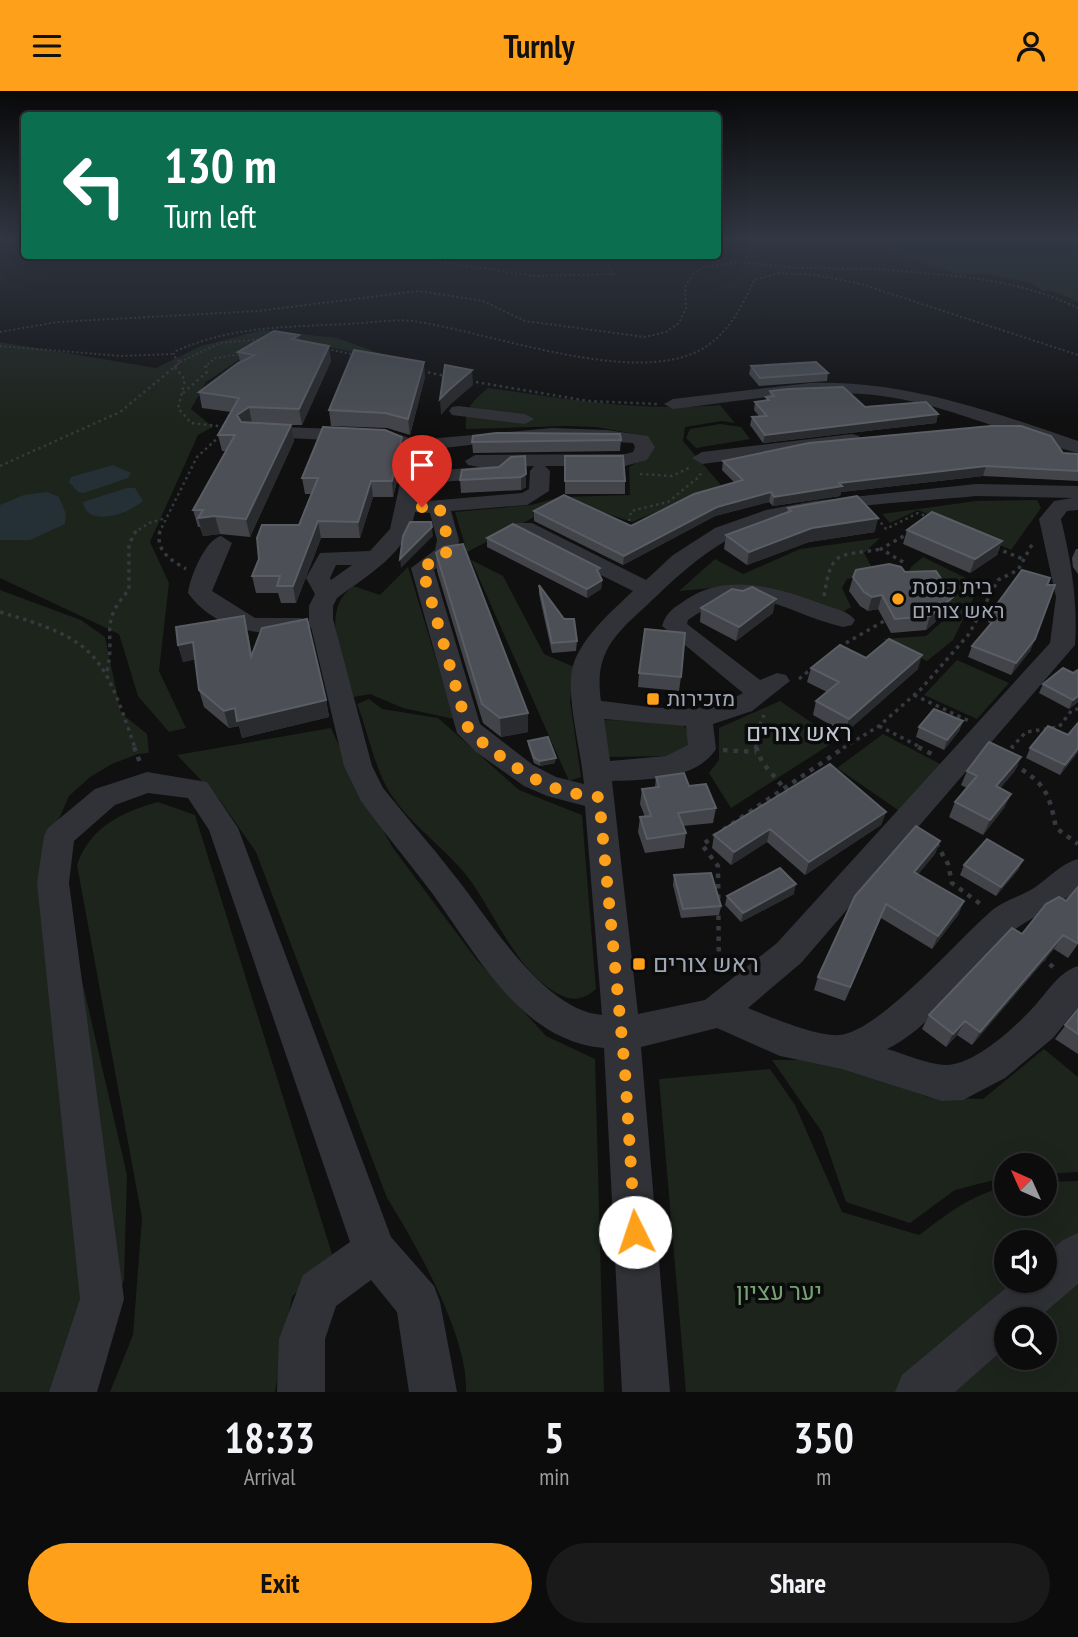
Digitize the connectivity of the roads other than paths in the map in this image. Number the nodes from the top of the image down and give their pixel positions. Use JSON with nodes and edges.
{"nodes":[{"id":1,"x":673,"y":404,"type":"road end"},
{"id":2,"x":458,"y":411,"type":"dead end"},
{"id":3,"x":996,"y":421,"type":"junction"},
{"id":4,"x":961,"y":429,"type":"edge"},
{"id":5,"x":252,"y":432,"type":"edge"},
{"id":6,"x":581,"y":433,"type":"junction"},
{"id":7,"x":869,"y":438,"type":"edge"},
{"id":8,"x":414,"y":446,"type":"junction"},
{"id":9,"x":1078,"y":447,"type":"edge"},
{"id":10,"x":702,"y":458,"type":"road end"},
{"id":11,"x":475,"y":461,"type":"dead end"},
{"id":12,"x":575,"y":461,"type":"junction"},
{"id":13,"x":540,"y":471,"type":"junction"},
{"id":14,"x":621,"y":474,"type":"edge"},
{"id":15,"x":412,"y":479,"type":"junction"},
{"id":16,"x":1078,"y":492,"type":"edge"},
{"id":17,"x":1078,"y":504,"type":"edge"},
{"id":18,"x":439,"y":506,"type":"junction"},
{"id":19,"x":406,"y":507,"type":"junction"},
{"id":20,"x":524,"y":528,"type":"edge"},
{"id":21,"x":221,"y":543,"type":"dead end"},
{"id":22,"x":649,"y":590,"type":"junction"},
{"id":23,"x":324,"y":607,"type":"junction"},
{"id":24,"x":843,"y":619,"type":"dead end"},
{"id":25,"x":589,"y":709,"type":"junction"},
{"id":26,"x":699,"y":717,"type":"junction"},
{"id":27,"x":598,"y":785,"type":"junction"},
{"id":28,"x":1078,"y":871,"type":"edge"},
{"id":29,"x":1078,"y":981,"type":"edge"},
{"id":30,"x":718,"y":1011,"type":"junction"},
{"id":31,"x":621,"y":1031,"type":"junction"},
{"id":32,"x":842,"y":1052,"type":"junction"},
{"id":33,"x":375,"y":1251,"type":"junction"},
{"id":34,"x":1078,"y":1255,"type":"edge"},
{"id":35,"x":73,"y":1392,"type":"edge"},
{"id":36,"x":300,"y":1392,"type":"edge"},
{"id":37,"x":433,"y":1392,"type":"edge"},
{"id":38,"x":646,"y":1392,"type":"edge"},
{"id":39,"x":919,"y":1392,"type":"edge"}],
"edges":[{"from":1,"to":3,"type":"street"},
{"from":2,"to":6,"type":"street"},
{"from":3,"to":4,"type":"street"},
{"from":3,"to":9,"type":"street"},
{"from":5,"to":8,"type":"street"},
{"from":6,"to":8,"type":"street"},
{"from":6,"to":12,"type":"street"},
{"from":6,"to":12,"type":"street"},
{"from":7,"to":10,"type":"street"},
{"from":8,"to":15,"type":"street"},
{"from":11,"to":12,"type":"street"},
{"from":13,"to":14,"type":"street"},
{"from":13,"to":15,"type":"street"},
{"from":13,"to":18,"type":"street"},
{"from":15,"to":19,"type":"street"},
{"from":16,"to":22,"type":"street"},
{"from":17,"to":30,"type":"street"},
{"from":18,"to":19,"type":"street"},
{"from":18,"to":27,"type":"street"},
{"from":19,"to":23,"type":"street"},
{"from":20,"to":22,"type":"street"},
{"from":21,"to":23,"type":"street"},
{"from":22,"to":25,"type":"street"},
{"from":23,"to":31,"type":"street"},
{"from":24,"to":26,"type":"street"},
{"from":25,"to":26,"type":"street"},
{"from":25,"to":27,"type":"street"},
{"from":26,"to":27,"type":"street"},
{"from":27,"to":31,"type":"street"},
{"from":28,"to":32,"type":"street"},
{"from":29,"to":32,"type":"street"},
{"from":30,"to":31,"type":"street"},
{"from":30,"to":32,"type":"street"},
{"from":31,"to":38,"type":"street"},
{"from":33,"to":35,"type":"street"},
{"from":33,"to":36,"type":"street"},
{"from":33,"to":37,"type":"street"},
{"from":34,"to":39,"type":"street"}]}
